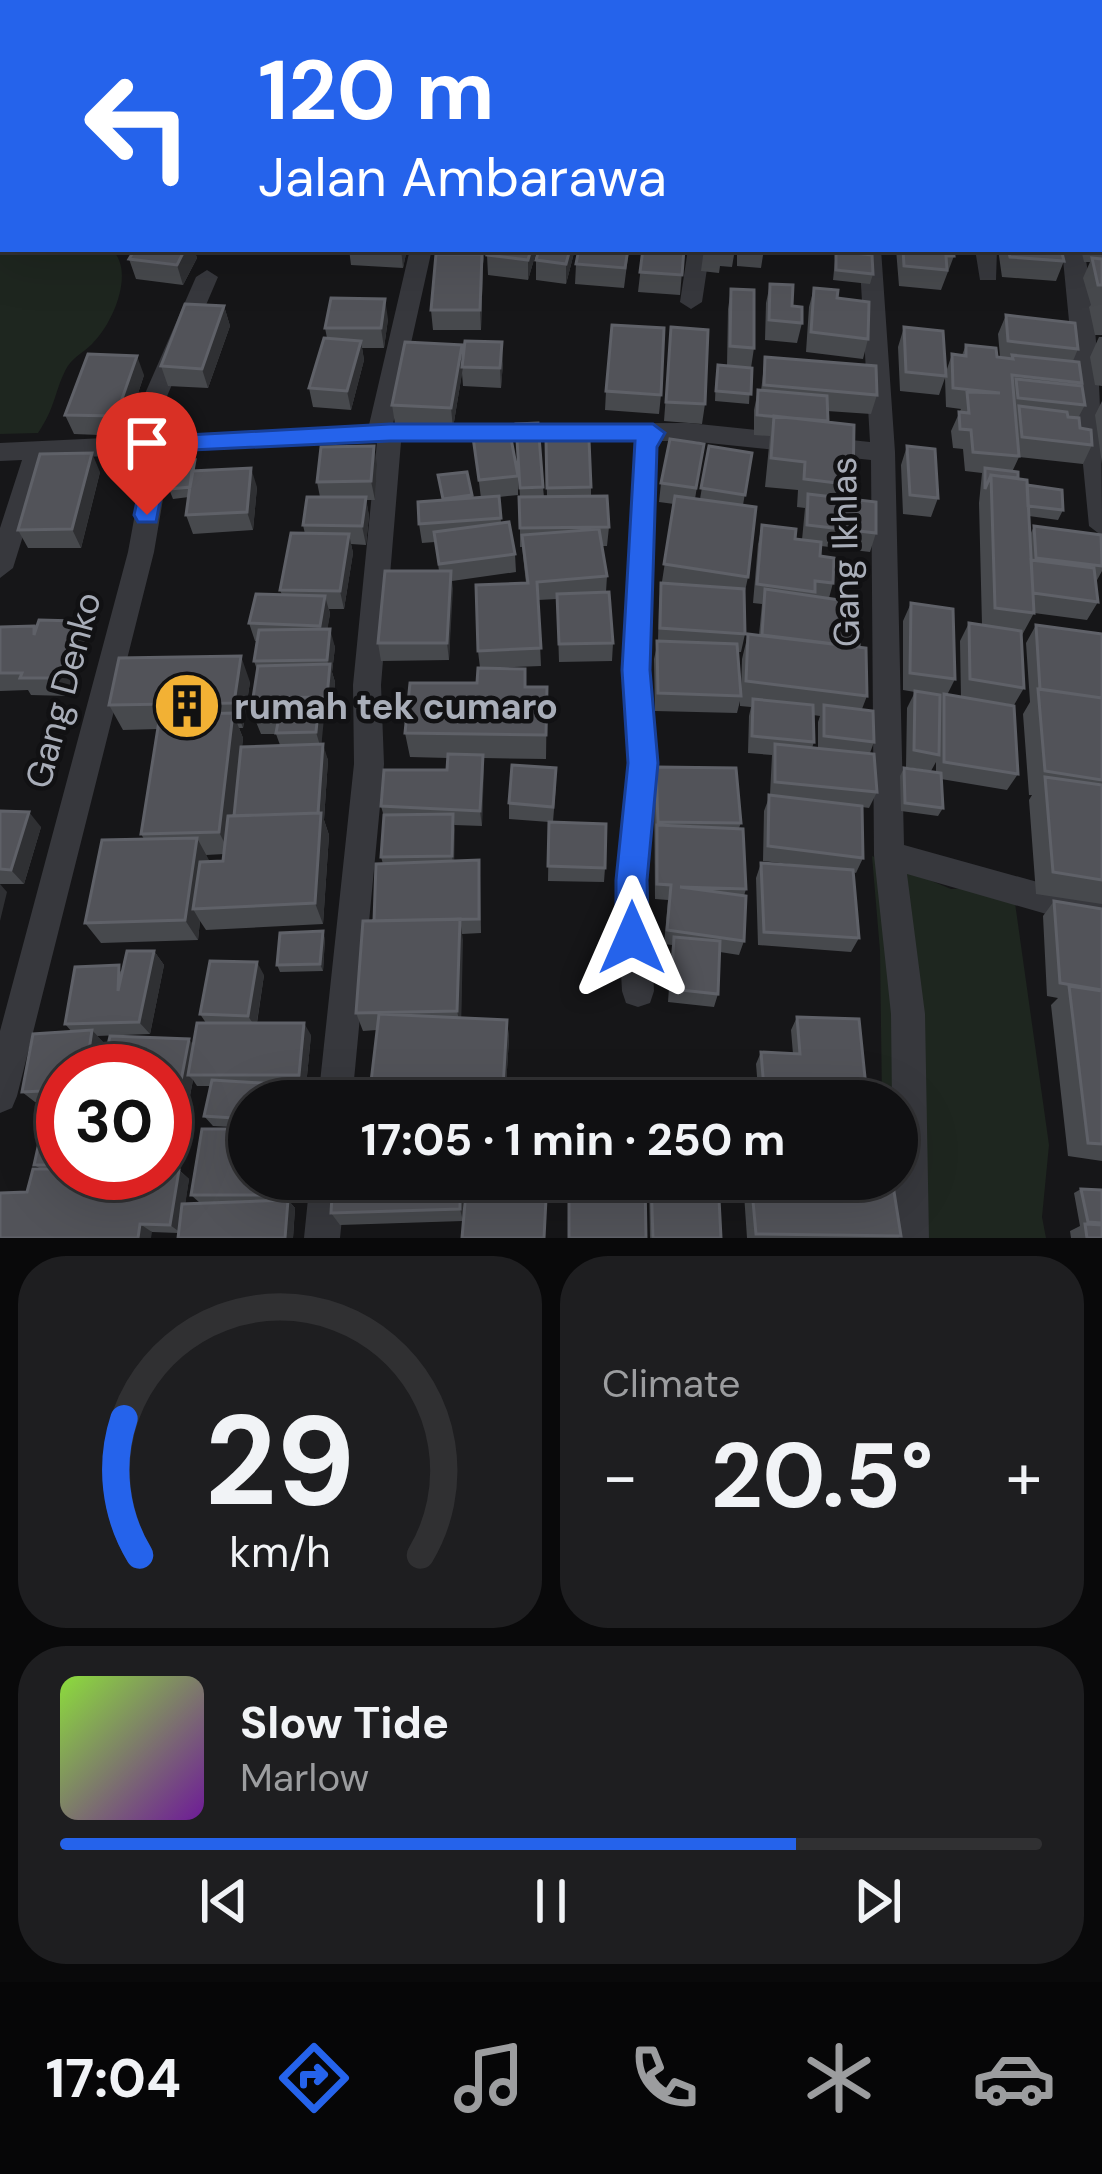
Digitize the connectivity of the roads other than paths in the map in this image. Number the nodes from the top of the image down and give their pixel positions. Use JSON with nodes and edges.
{"nodes":[{"id":1,"x":420,"y":252,"type":"edge"},
{"id":2,"x":699,"y":252,"type":"edge"},
{"id":3,"x":870,"y":252,"type":"edge"},
{"id":4,"x":986,"y":252,"type":"edge"},
{"id":5,"x":1073,"y":252,"type":"edge"},
{"id":6,"x":988,"y":275,"type":"dead end"},
{"id":7,"x":207,"y":277,"type":"dead end"},
{"id":8,"x":691,"y":302,"type":"dead end"},
{"id":9,"x":385,"y":433,"type":"junction"},
{"id":10,"x":653,"y":433,"type":"junction"},
{"id":11,"x":147,"y":443,"type":"junction"},
{"id":12,"x":0,"y":452,"type":"edge"},
{"id":13,"x":37,"y":452,"type":"junction"},
{"id":14,"x":883,"y":452,"type":"junction"},
{"id":15,"x":1102,"y":526,"type":"edge"},
{"id":16,"x":0,"y":568,"type":"edge"},
{"id":17,"x":889,"y":855,"type":"junction"},
{"id":18,"x":1102,"y":915,"type":"edge"},
{"id":19,"x":638,"y":991,"type":"dead end"},
{"id":20,"x":337,"y":1080,"type":"edge"},
{"id":21,"x":0,"y":1096,"type":"edge"},
{"id":22,"x":326,"y":1200,"type":"edge"},
{"id":23,"x":322,"y":1238,"type":"edge"},
{"id":24,"x":910,"y":1238,"type":"edge"}],
"edges":[{"from":1,"to":9,"type":"street"},
{"from":2,"to":8,"type":"street"},
{"from":3,"to":14,"type":"street","name":"Gang Ikhlas"},
{"from":4,"to":6,"type":"street"},
{"from":5,"to":15,"type":"street"},
{"from":7,"to":11,"type":"street","name":"Gang Denko"},
{"from":9,"to":10,"type":"street"},
{"from":9,"to":11,"type":"street"},
{"from":9,"to":20,"type":"street"},
{"from":10,"to":14,"type":"street"},
{"from":10,"to":19,"type":"street"},
{"from":11,"to":13,"type":"street"},
{"from":11,"to":21,"type":"street","name":"Gang Denko"},
{"from":12,"to":13,"type":"street"},
{"from":13,"to":16,"type":"street"},
{"from":14,"to":17,"type":"street","name":"Gang Ikhlas"},
{"from":17,"to":18,"type":"street"},
{"from":17,"to":24,"type":"street","name":"Gang Ikhlas"},
{"from":22,"to":23,"type":"street"}]}
